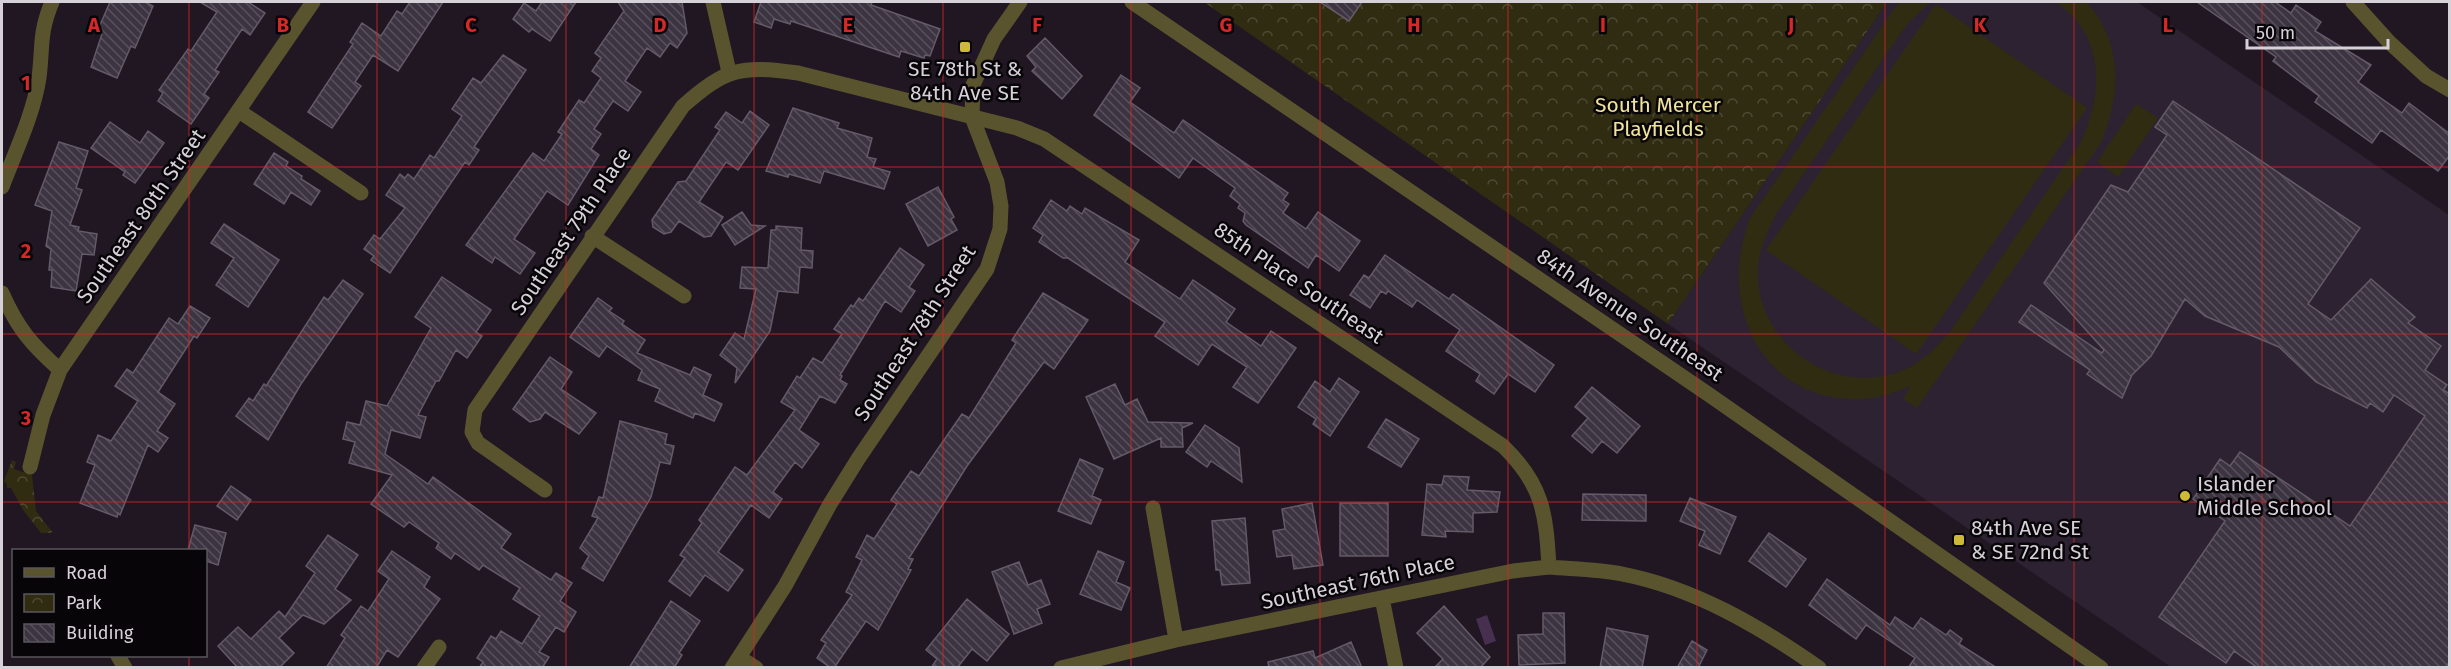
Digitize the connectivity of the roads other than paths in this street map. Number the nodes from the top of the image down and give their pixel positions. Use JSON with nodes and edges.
{"nodes":[{"id":1,"x":52,"y":2,"type":"edge"},
{"id":2,"x":313,"y":2,"type":"edge"},
{"id":3,"x":713,"y":2,"type":"edge"},
{"id":4,"x":1020,"y":2,"type":"edge"},
{"id":5,"x":1132,"y":2,"type":"edge"},
{"id":6,"x":2353,"y":2,"type":"edge"},
{"id":7,"x":729,"y":72,"type":"junction"},
{"id":8,"x":2450,"y":90,"type":"edge"},
{"id":9,"x":239,"y":111,"type":"junction"},
{"id":10,"x":972,"y":117,"type":"junction"},
{"id":11,"x":2,"y":187,"type":"edge"},
{"id":12,"x":361,"y":194,"type":"dead end"},
{"id":13,"x":592,"y":236,"type":"junction"},
{"id":14,"x":2,"y":293,"type":"edge"},
{"id":15,"x":684,"y":296,"type":"dead end"},
{"id":16,"x":60,"y":370,"type":"junction"},
{"id":17,"x":30,"y":467,"type":"dead end"},
{"id":18,"x":545,"y":490,"type":"dead end"},
{"id":19,"x":1153,"y":508,"type":"dead end"},
{"id":20,"x":1549,"y":567,"type":"junction"},
{"id":21,"x":1382,"y":598,"type":"junction"},
{"id":22,"x":1176,"y":640,"type":"junction"},
{"id":23,"x":439,"y":647,"type":"dead end"},
{"id":24,"x":736,"y":662,"type":"edge"},
{"id":25,"x":424,"y":668,"type":"edge"},
{"id":26,"x":756,"y":668,"type":"edge"},
{"id":27,"x":1061,"y":668,"type":"edge"},
{"id":28,"x":1396,"y":668,"type":"edge"},
{"id":29,"x":1819,"y":668,"type":"edge"},
{"id":30,"x":2101,"y":668,"type":"edge"}],
"edges":[{"from":1,"to":11,"type":"street"},
{"from":2,"to":9,"type":"street","name":"Southeast 80th Street"},
{"from":3,"to":7,"type":"street"},
{"from":4,"to":10,"type":"street","name":"Southeast 78th Street"},
{"from":5,"to":30,"type":"street","name":"84th Avenue Southeast"},
{"from":6,"to":8,"type":"street"},
{"from":7,"to":10,"type":"street","name":"85th Place Southeast"},
{"from":7,"to":13,"type":"street","name":"Southeast 79th Place"},
{"from":9,"to":12,"type":"street"},
{"from":9,"to":16,"type":"street","name":"Southeast 80th Street"},
{"from":10,"to":20,"type":"street","name":"85th Place Southeast"},
{"from":10,"to":24,"type":"street","name":"Southeast 78th Street"},
{"from":13,"to":15,"type":"street"},
{"from":13,"to":18,"type":"street","name":"Southeast 79th Place"},
{"from":14,"to":16,"type":"street"},
{"from":16,"to":17,"type":"street","name":"Southeast 80th Street"},
{"from":19,"to":22,"type":"street"},
{"from":20,"to":21,"type":"street","name":"Southeast 76th Place"},
{"from":20,"to":29,"type":"street"},
{"from":21,"to":22,"type":"street","name":"Southeast 76th Place"},
{"from":21,"to":28,"type":"street"},
{"from":22,"to":27,"type":"street","name":"Southeast 76th Place"},
{"from":23,"to":25,"type":"street"},
{"from":24,"to":26,"type":"street"}]}
